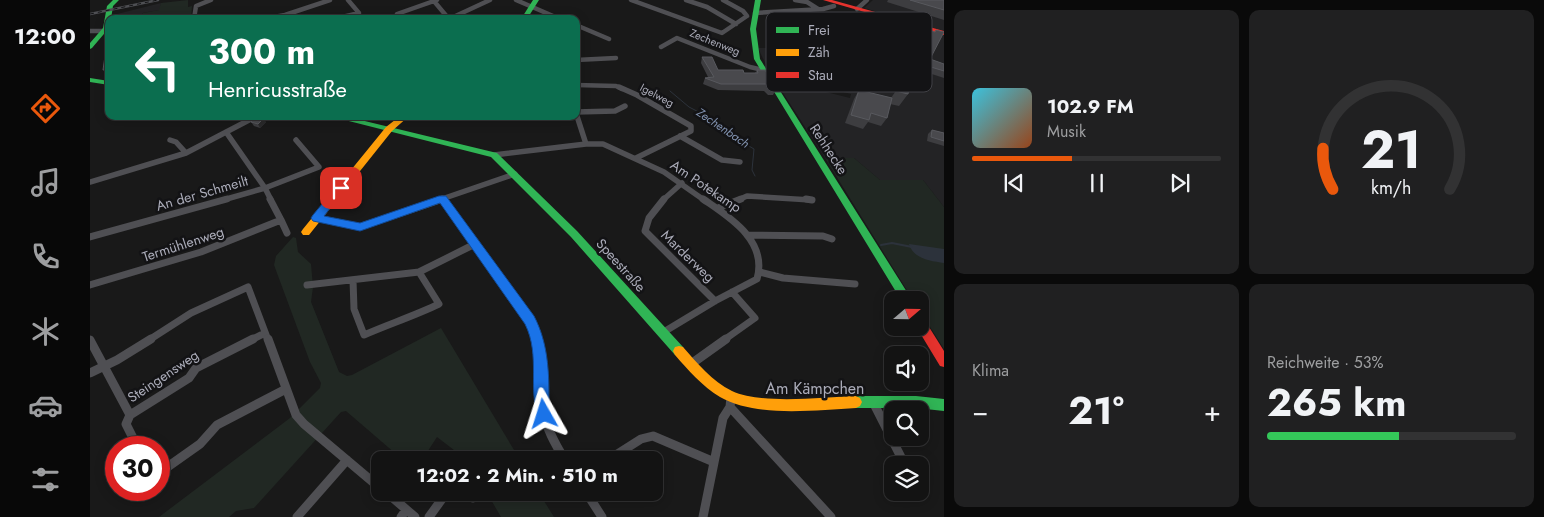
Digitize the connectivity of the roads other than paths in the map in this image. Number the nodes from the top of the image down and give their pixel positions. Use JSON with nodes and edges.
{"nodes":[{"id":1,"x":211,"y":0,"type":"edge"},
{"id":2,"x":330,"y":0,"type":"edge"},
{"id":3,"x":348,"y":0,"type":"edge"},
{"id":4,"x":435,"y":0,"type":"edge"},
{"id":5,"x":490,"y":0,"type":"edge"},
{"id":6,"x":516,"y":0,"type":"edge"},
{"id":7,"x":631,"y":0,"type":"edge"},
{"id":8,"x":686,"y":0,"type":"edge"},
{"id":9,"x":723,"y":0,"type":"edge"},
{"id":10,"x":796,"y":0,"type":"edge"},
{"id":11,"x":115,"y":1,"type":"edge"},
{"id":12,"x":534,"y":3,"type":"edge"},
{"id":13,"x":830,"y":3,"type":"edge"},
{"id":14,"x":861,"y":3,"type":"edge"},
{"id":15,"x":756,"y":5,"type":"edge"},
{"id":16,"x":818,"y":9,"type":"junction"},
{"id":17,"x":886,"y":12,"type":"edge"},
{"id":18,"x":397,"y":14,"type":"dead end"},
{"id":19,"x":109,"y":15,"type":"edge"},
{"id":20,"x":195,"y":15,"type":"edge"},
{"id":21,"x":291,"y":15,"type":"edge"},
{"id":22,"x":351,"y":15,"type":"edge"},
{"id":23,"x":446,"y":15,"type":"edge"},
{"id":24,"x":458,"y":15,"type":"edge"},
{"id":25,"x":526,"y":15,"type":"edge"},
{"id":26,"x":554,"y":15,"type":"edge"},
{"id":27,"x":736,"y":24,"type":"junction"},
{"id":28,"x":580,"y":27,"type":"edge"},
{"id":29,"x":932,"y":29,"type":"edge"},
{"id":30,"x":90,"y":31,"type":"edge"},
{"id":31,"x":105,"y":31,"type":"edge"},
{"id":32,"x":105,"y":32,"type":"edge"},
{"id":33,"x":944,"y":33,"type":"edge"},
{"id":34,"x":609,"y":39,"type":"dead end"},
{"id":35,"x":90,"y":47,"type":"edge"},
{"id":36,"x":661,"y":47,"type":"dead end"},
{"id":37,"x":616,"y":58,"type":"dead end"},
{"id":38,"x":580,"y":60,"type":"edge"},
{"id":39,"x":764,"y":70,"type":"junction"},
{"id":40,"x":766,"y":73,"type":"edge"},
{"id":41,"x":90,"y":80,"type":"edge"},
{"id":42,"x":105,"y":82,"type":"edge"},
{"id":43,"x":580,"y":85,"type":"edge"},
{"id":44,"x":778,"y":92,"type":"edge"},
{"id":45,"x":626,"y":106,"type":"dead end"},
{"id":46,"x":580,"y":113,"type":"edge"},
{"id":47,"x":249,"y":120,"type":"edge"},
{"id":48,"x":350,"y":120,"type":"edge"},
{"id":49,"x":400,"y":120,"type":"edge"},
{"id":50,"x":578,"y":120,"type":"edge"},
{"id":51,"x":389,"y":129,"type":"junction"},
{"id":52,"x":226,"y":132,"type":"junction"},
{"id":53,"x":680,"y":136,"type":"junction"},
{"id":54,"x":170,"y":140,"type":"dead end"},
{"id":55,"x":296,"y":140,"type":"dead end"},
{"id":56,"x":586,"y":144,"type":"junction"},
{"id":57,"x":186,"y":153,"type":"junction"},
{"id":58,"x":494,"y":155,"type":"junction"},
{"id":59,"x":636,"y":158,"type":"junction"},
{"id":60,"x":740,"y":162,"type":"dead end"},
{"id":61,"x":514,"y":174,"type":"junction"},
{"id":62,"x":90,"y":182,"type":"edge"},
{"id":63,"x":682,"y":183,"type":"junction"},
{"id":64,"x":265,"y":188,"type":"junction"},
{"id":65,"x":442,"y":199,"type":"junction"},
{"id":66,"x":812,"y":200,"type":"dead end"},
{"id":67,"x":718,"y":208,"type":"junction"},
{"id":68,"x":316,"y":218,"type":"junction"},
{"id":69,"x":281,"y":220,"type":"junction"},
{"id":70,"x":306,"y":232,"type":"dead end"},
{"id":71,"x":287,"y":233,"type":"dead end"},
{"id":72,"x":747,"y":234,"type":"junction"},
{"id":73,"x":90,"y":237,"type":"edge"},
{"id":74,"x":832,"y":239,"type":"dead end"},
{"id":75,"x":475,"y":244,"type":"junction"},
{"id":76,"x":419,"y":272,"type":"junction"},
{"id":77,"x":760,"y":272,"type":"junction"},
{"id":78,"x":353,"y":280,"type":"junction"},
{"id":79,"x":855,"y":284,"type":"dead end"},
{"id":80,"x":90,"y":285,"type":"edge"},
{"id":81,"x":307,"y":285,"type":"dead end"},
{"id":82,"x":901,"y":291,"type":"edge"},
{"id":83,"x":732,"y":292,"type":"junction"},
{"id":84,"x":715,"y":301,"type":"junction"},
{"id":85,"x":265,"y":333,"type":"junction"},
{"id":86,"x":662,"y":333,"type":"junction"},
{"id":87,"x":929,"y":336,"type":"edge"},
{"id":88,"x":90,"y":340,"type":"edge"},
{"id":89,"x":944,"y":361,"type":"edge"},
{"id":90,"x":691,"y":364,"type":"junction"},
{"id":91,"x":104,"y":366,"type":"junction"},
{"id":92,"x":90,"y":373,"type":"edge"},
{"id":93,"x":286,"y":389,"type":"junction"},
{"id":94,"x":944,"y":397,"type":"edge"},
{"id":95,"x":730,"y":402,"type":"junction"},
{"id":96,"x":873,"y":402,"type":"junction"},
{"id":97,"x":930,"y":402,"type":"junction"},
{"id":98,"x":944,"y":405,"type":"edge"},
{"id":99,"x":130,"y":415,"type":"junction"},
{"id":100,"x":132,"y":436,"type":"edge"},
{"id":101,"x":559,"y":451,"type":"edge"},
{"id":102,"x":622,"y":451,"type":"edge"},
{"id":103,"x":900,"y":456,"type":"edge"},
{"id":104,"x":347,"y":460,"type":"junction"},
{"id":105,"x":714,"y":462,"type":"junction"},
{"id":106,"x":170,"y":465,"type":"edge"},
{"id":107,"x":371,"y":480,"type":"edge"},
{"id":108,"x":393,"y":501,"type":"edge"},
{"id":109,"x":441,"y":501,"type":"edge"},
{"id":110,"x":592,"y":501,"type":"edge"},
{"id":111,"x":403,"y":513,"type":"edge"},
{"id":112,"x":705,"y":516,"type":"edge"},
{"id":113,"x":297,"y":517,"type":"edge"},
{"id":114,"x":415,"y":517,"type":"edge"},
{"id":115,"x":429,"y":517,"type":"edge"},
{"id":116,"x":602,"y":517,"type":"edge"},
{"id":117,"x":831,"y":517,"type":"edge"}],
"edges":[{"from":1,"to":20,"type":"street"},
{"from":2,"to":21,"type":"street"},
{"from":3,"to":22,"type":"street"},
{"from":4,"to":18,"type":"street"},
{"from":4,"to":23,"type":"street"},
{"from":5,"to":24,"type":"street"},
{"from":6,"to":12,"type":"street"},
{"from":7,"to":27,"type":"street"},
{"from":8,"to":27,"type":"street"},
{"from":9,"to":27,"type":"street"},
{"from":10,"to":16,"type":"street"},
{"from":11,"to":19,"type":"street"},
{"from":12,"to":25,"type":"street"},
{"from":12,"to":26,"type":"street"},
{"from":13,"to":14,"type":"street"},
{"from":13,"to":16,"type":"street"},
{"from":14,"to":17,"type":"street"},
{"from":15,"to":16,"type":"street"},
{"from":15,"to":39,"type":"street","name":"Rehhecke"},
{"from":28,"to":34,"type":"street"},
{"from":29,"to":33,"type":"street"},
{"from":30,"to":31,"type":"street"},
{"from":32,"to":35,"type":"street"},
{"from":36,"to":39,"type":"street","name":"Zechenweg"},
{"from":37,"to":38,"type":"street"},
{"from":39,"to":40,"type":"street","name":"Rehhecke"},
{"from":41,"to":42,"type":"street"},
{"from":43,"to":53,"type":"street","name":"Igelweg"},
{"from":44,"to":82,"type":"street","name":"Rehhecke"},
{"from":45,"to":46,"type":"street"},
{"from":47,"to":52,"type":"street"},
{"from":48,"to":51,"type":"street","name":"Speestraße"},
{"from":49,"to":51,"type":"street"},
{"from":50,"to":56,"type":"street"},
{"from":51,"to":58,"type":"street","name":"Speestraße"},
{"from":51,"to":68,"type":"street"},
{"from":52,"to":57,"type":"street"},
{"from":52,"to":64,"type":"street"},
{"from":53,"to":59,"type":"street"},
{"from":53,"to":60,"type":"street"},
{"from":54,"to":57,"type":"street"},
{"from":55,"to":64,"type":"street","name":"An der Schmeilt"},
{"from":56,"to":58,"type":"street","name":"Am Potekamp"},
{"from":56,"to":59,"type":"street","name":"Am Potekamp"},
{"from":57,"to":62,"type":"street"},
{"from":58,"to":61,"type":"street","name":"Speestraße"},
{"from":59,"to":63,"type":"street","name":"Am Potekamp"},
{"from":61,"to":65,"type":"street"},
{"from":61,"to":86,"type":"street","name":"Speestraße"},
{"from":63,"to":67,"type":"street","name":"Am Potekamp"},
{"from":63,"to":84,"type":"street","name":"Marderweg"},
{"from":64,"to":69,"type":"street"},
{"from":64,"to":73,"type":"street","name":"An der Schmeilt"},
{"from":65,"to":68,"type":"street"},
{"from":65,"to":75,"type":"street"},
{"from":66,"to":67,"type":"street"},
{"from":67,"to":72,"type":"street","name":"Am Potekamp"},
{"from":68,"to":70,"type":"street"},
{"from":69,"to":71,"type":"street"},
{"from":69,"to":80,"type":"street","name":"Termühlenweg"},
{"from":72,"to":74,"type":"street"},
{"from":72,"to":77,"type":"street","name":"Am Potekamp"},
{"from":75,"to":76,"type":"street"},
{"from":75,"to":101,"type":"street"},
{"from":76,"to":78,"type":"street"},
{"from":76,"to":78,"type":"street"},
{"from":77,"to":79,"type":"street"},
{"from":77,"to":83,"type":"street"},
{"from":78,"to":81,"type":"street"},
{"from":83,"to":84,"type":"street"},
{"from":83,"to":90,"type":"street"},
{"from":84,"to":86,"type":"street"},
{"from":85,"to":91,"type":"street"},
{"from":85,"to":93,"type":"street"},
{"from":85,"to":99,"type":"street","name":"Steingensweg"},
{"from":86,"to":90,"type":"street","name":"Speestraße"},
{"from":87,"to":89,"type":"street"},
{"from":88,"to":91,"type":"street"},
{"from":90,"to":95,"type":"street","name":"Speestraße"},
{"from":91,"to":92,"type":"street"},
{"from":91,"to":99,"type":"street"},
{"from":93,"to":104,"type":"street"},
{"from":93,"to":106,"type":"street"},
{"from":94,"to":97,"type":"street","name":"Am Kämpchen"},
{"from":95,"to":96,"type":"street","name":"Am Kämpchen"},
{"from":95,"to":105,"type":"street"},
{"from":95,"to":117,"type":"street","name":"Speestraße"},
{"from":96,"to":97,"type":"street","name":"Am Kämpchen"},
{"from":96,"to":103,"type":"street"},
{"from":97,"to":98,"type":"street","name":"Am Kämpchen"},
{"from":99,"to":100,"type":"street"},
{"from":102,"to":105,"type":"street"},
{"from":104,"to":107,"type":"street"},
{"from":104,"to":113,"type":"street"},
{"from":105,"to":112,"type":"street"},
{"from":108,"to":111,"type":"street"},
{"from":109,"to":115,"type":"street"},
{"from":110,"to":116,"type":"street"},
{"from":111,"to":114,"type":"street"}]}
